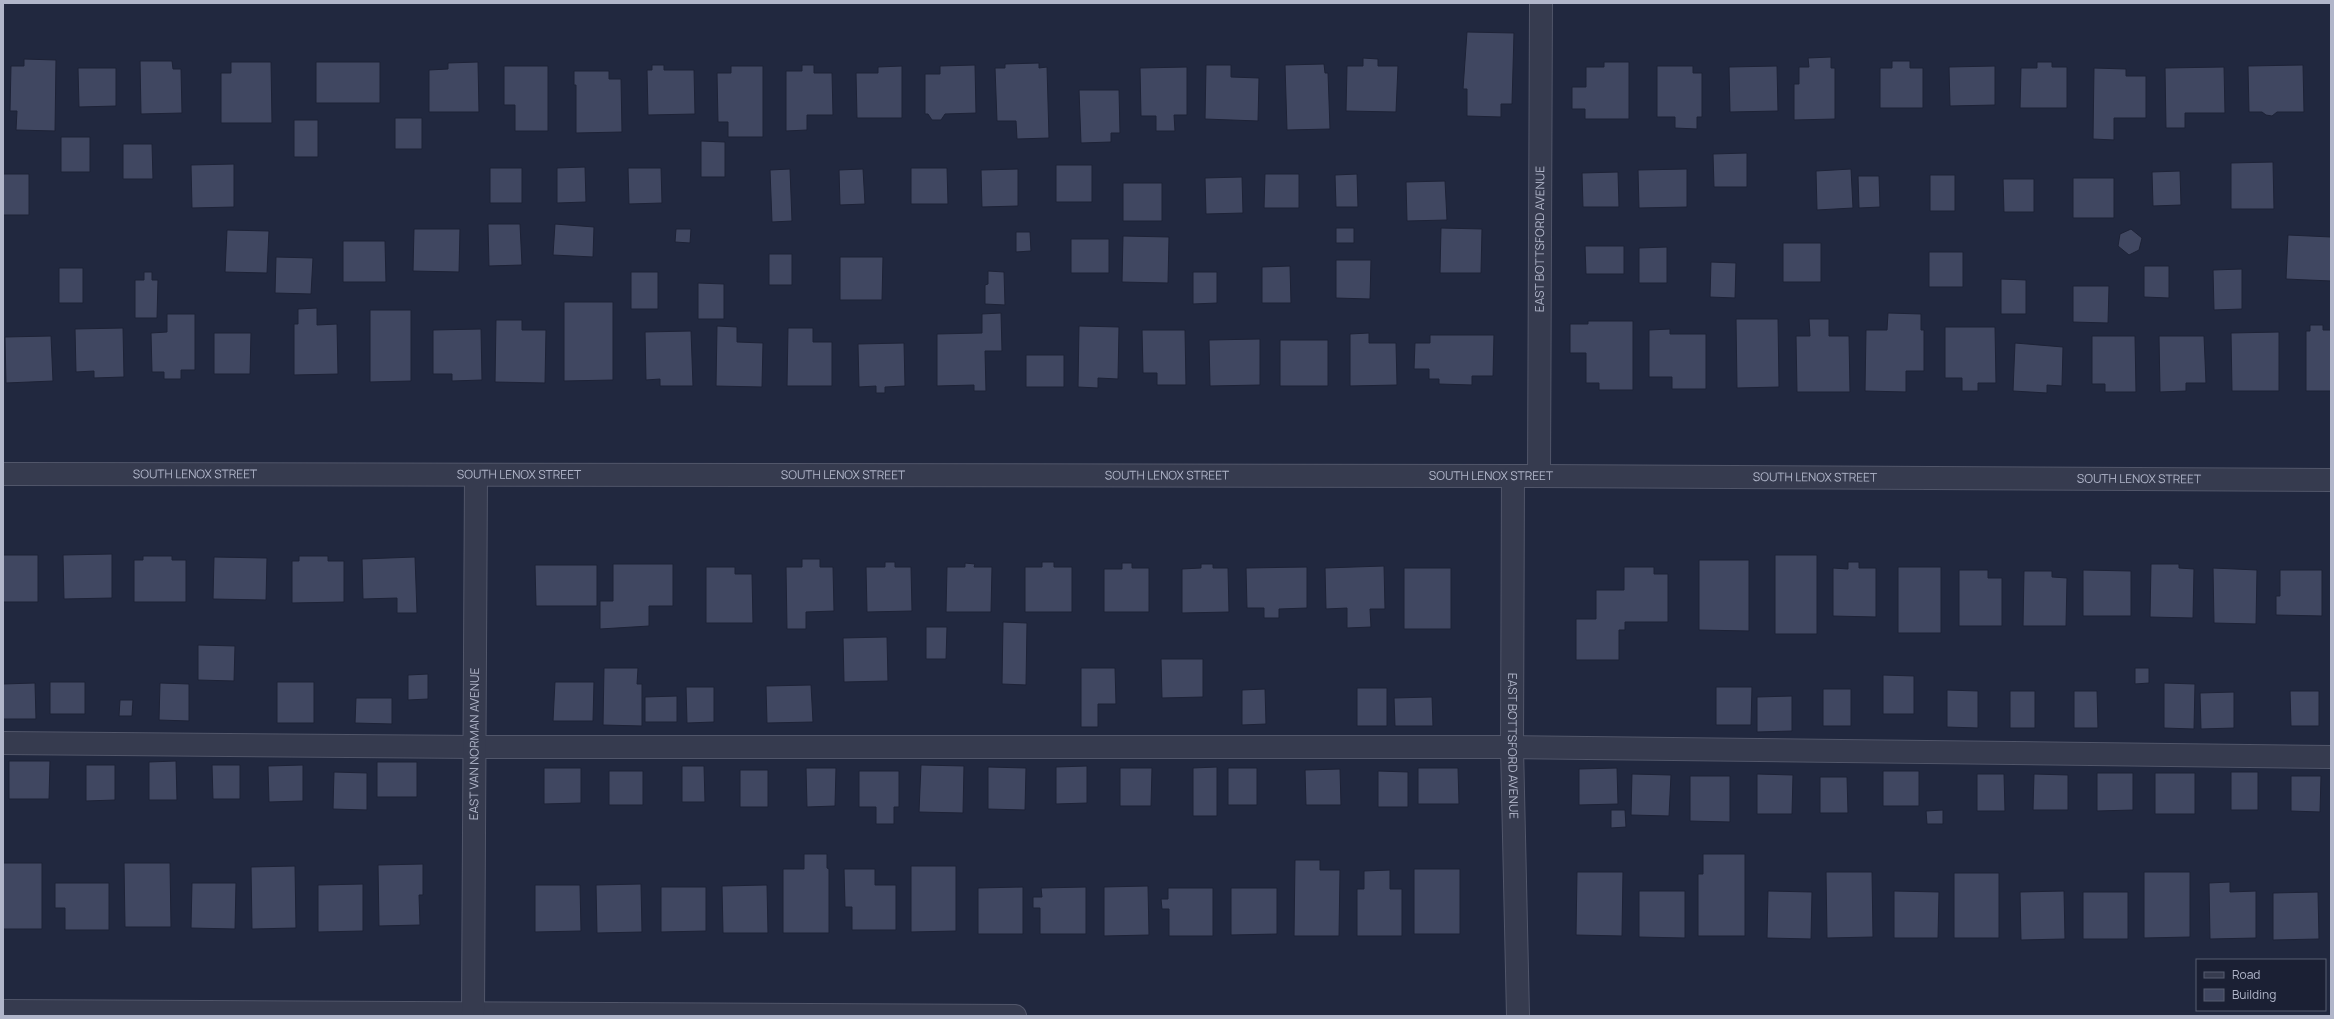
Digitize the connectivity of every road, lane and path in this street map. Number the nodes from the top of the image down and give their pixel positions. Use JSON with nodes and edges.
{"nodes":[{"id":1,"x":1541,"y":3,"type":"edge"},
{"id":2,"x":3,"y":474,"type":"edge"},
{"id":3,"x":476,"y":475,"type":"junction"},
{"id":4,"x":1539,"y":476,"type":"junction"},
{"id":5,"x":1513,"y":477,"type":"junction"},
{"id":6,"x":2331,"y":480,"type":"edge"},
{"id":7,"x":3,"y":743,"type":"edge"},
{"id":8,"x":475,"y":747,"type":"junction"},
{"id":9,"x":1512,"y":747,"type":"junction"},
{"id":10,"x":2331,"y":756,"type":"edge"},
{"id":11,"x":3,"y":1011,"type":"edge"},
{"id":12,"x":473,"y":1013,"type":"junction"},
{"id":13,"x":1015,"y":1016,"type":"edge"},
{"id":14,"x":1518,"y":1016,"type":"edge"}],
"edges":[{"from":1,"to":4,"type":"street","name":"EAST BOTTSFORD AVENUE"},
{"from":2,"to":3,"type":"street","name":"SOUTH LENOX STREET"},
{"from":3,"to":5,"type":"street","name":"SOUTH LENOX STREET"},
{"from":3,"to":8,"type":"street","name":"EAST VAN NORMAN AVENUE"},
{"from":4,"to":5,"type":"street","name":"SOUTH LENOX STREET"},
{"from":4,"to":6,"type":"street","name":"SOUTH LENOX STREET"},
{"from":5,"to":9,"type":"street","name":"EAST BOTTSFORD AVENUE"},
{"from":7,"to":8,"type":"street"},
{"from":8,"to":9,"type":"street"},
{"from":8,"to":12,"type":"street","name":"EAST VAN NORMAN AVENUE"},
{"from":9,"to":10,"type":"street"},
{"from":9,"to":14,"type":"street","name":"EAST BOTTSFORD AVENUE"},
{"from":11,"to":12,"type":"street"},
{"from":12,"to":13,"type":"street"}]}
